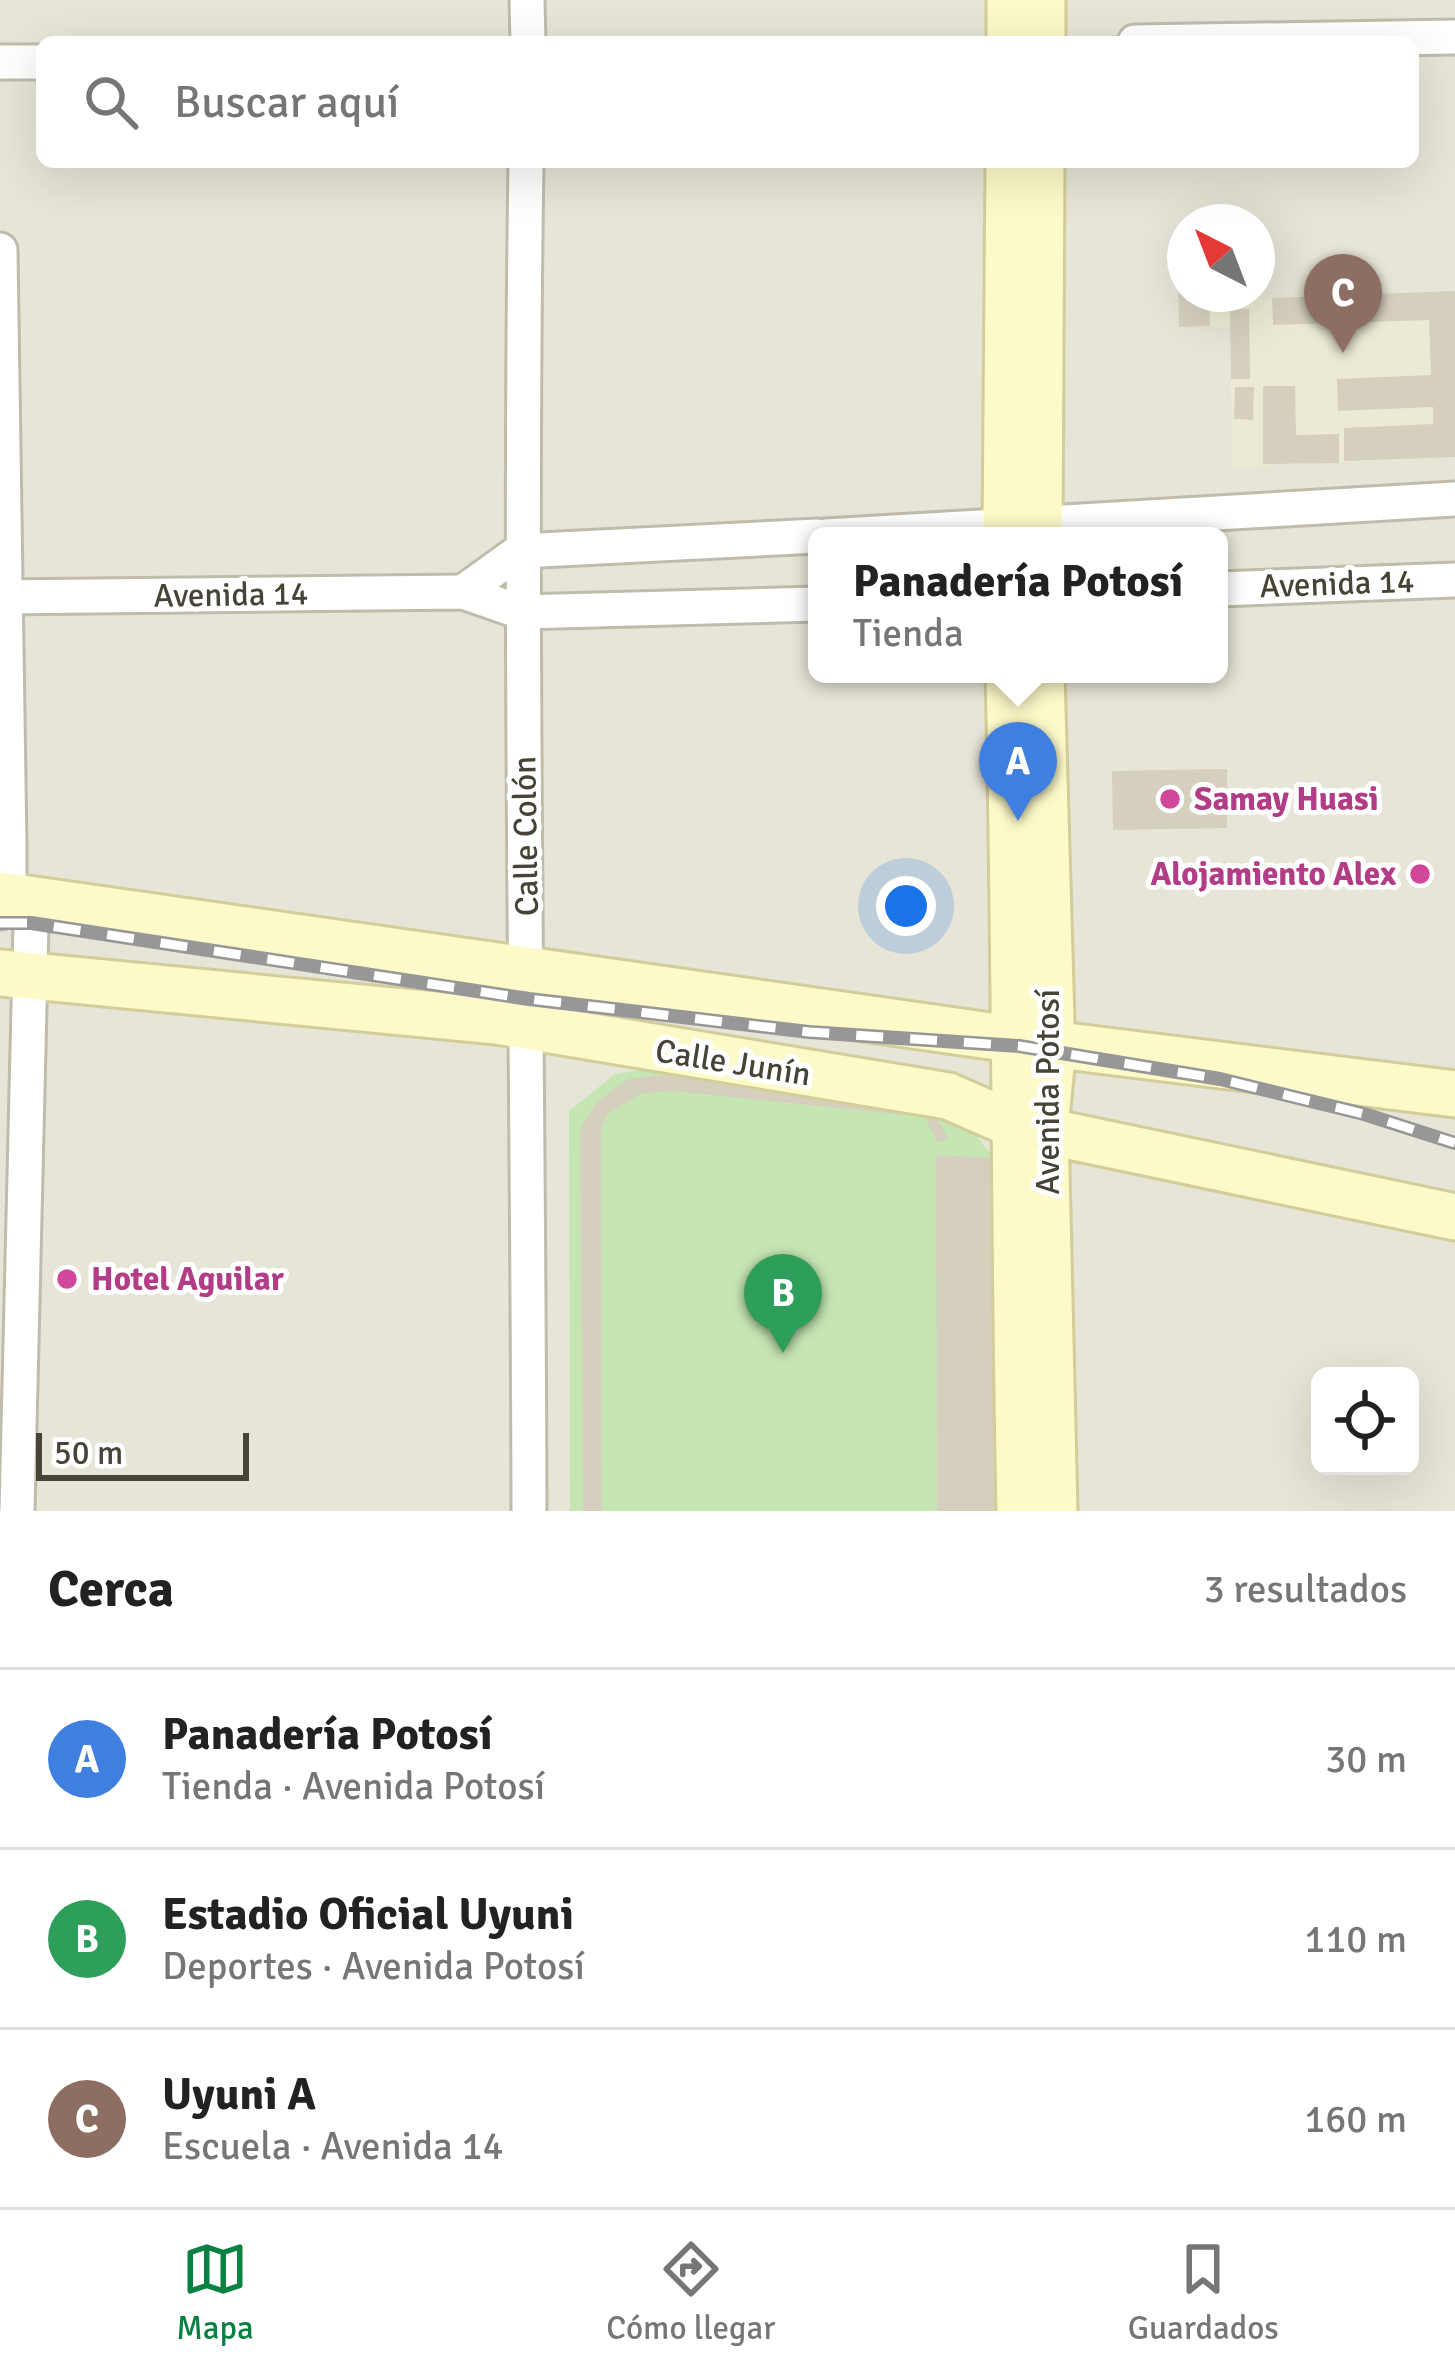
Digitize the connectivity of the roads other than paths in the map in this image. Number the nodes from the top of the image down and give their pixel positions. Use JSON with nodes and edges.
{"nodes":[{"id":1,"x":527,"y":0,"type":"edge"},
{"id":2,"x":1010,"y":0,"type":"edge"},
{"id":3,"x":1042,"y":0,"type":"edge"},
{"id":4,"x":528,"y":36,"type":"edge"},
{"id":5,"x":1010,"y":36,"type":"edge"},
{"id":6,"x":1042,"y":36,"type":"edge"},
{"id":7,"x":1455,"y":37,"type":"edge"},
{"id":8,"x":1419,"y":38,"type":"edge"},
{"id":9,"x":0,"y":62,"type":"edge"},
{"id":10,"x":36,"y":62,"type":"edge"},
{"id":11,"x":526,"y":168,"type":"edge"},
{"id":12,"x":1009,"y":168,"type":"edge"},
{"id":13,"x":1041,"y":168,"type":"edge"},
{"id":14,"x":0,"y":250,"type":"edge"},
{"id":15,"x":1455,"y":499,"type":"edge"},
{"id":16,"x":1023,"y":527,"type":"edge"},
{"id":17,"x":1023,"y":527,"type":"edge"},
{"id":18,"x":1065,"y":527,"type":"edge"},
{"id":19,"x":808,"y":536,"type":"edge"},
{"id":20,"x":520,"y":551,"type":"junction"},
{"id":21,"x":1455,"y":580,"type":"edge"},
{"id":22,"x":1228,"y":589,"type":"edge"},
{"id":23,"x":463,"y":592,"type":"junction"},
{"id":24,"x":3,"y":597,"type":"edge"},
{"id":25,"x":808,"y":604,"type":"edge"},
{"id":26,"x":521,"y":612,"type":"junction"},
{"id":27,"x":1010,"y":683,"type":"edge"},
{"id":28,"x":1041,"y":683,"type":"edge"},
{"id":29,"x":3,"y":902,"type":"edge"},
{"id":30,"x":530,"y":972,"type":"junction"},
{"id":31,"x":13,"y":975,"type":"edge"},
{"id":32,"x":528,"y":1030,"type":"junction"},
{"id":33,"x":1034,"y":1040,"type":"junction"},
{"id":34,"x":1455,"y":1094,"type":"edge"},
{"id":35,"x":1028,"y":1126,"type":"junction"},
{"id":36,"x":1455,"y":1217,"type":"edge"},
{"id":37,"x":17,"y":1511,"type":"edge"},
{"id":38,"x":529,"y":1511,"type":"edge"},
{"id":39,"x":1020,"y":1511,"type":"edge"},
{"id":40,"x":1054,"y":1511,"type":"edge"}],
"edges":[{"from":1,"to":4,"type":"street"},
{"from":2,"to":5,"type":"street"},
{"from":3,"to":6,"type":"street"},
{"from":7,"to":8,"type":"street"},
{"from":9,"to":10,"type":"street"},
{"from":11,"to":20,"type":"street","name":"Calle Colón"},
{"from":12,"to":16,"type":"street"},
{"from":13,"to":17,"type":"street"},
{"from":14,"to":24,"type":"street"},
{"from":15,"to":18,"type":"street"},
{"from":19,"to":20,"type":"street"},
{"from":20,"to":23,"type":"street"},
{"from":20,"to":26,"type":"street","name":"Calle Colón"},
{"from":21,"to":22,"type":"street","name":"Avenida 14"},
{"from":23,"to":24,"type":"street","name":"Avenida 14"},
{"from":23,"to":26,"type":"street","name":"Avenida 14"},
{"from":24,"to":29,"type":"street"},
{"from":25,"to":26,"type":"street","name":"Avenida 14"},
{"from":26,"to":30,"type":"street","name":"Calle Colón"},
{"from":27,"to":33,"type":"street","name":"Avenida Potosí"},
{"from":28,"to":33,"type":"street","name":"Avenida Potosí"},
{"from":29,"to":30,"type":"street","name":"Calle Junín"},
{"from":29,"to":31,"type":"street"},
{"from":30,"to":32,"type":"street","name":"Calle Colón"},
{"from":30,"to":33,"type":"street","name":"Calle Junín"},
{"from":31,"to":32,"type":"street","name":"Calle Junín"},
{"from":31,"to":37,"type":"street"},
{"from":32,"to":35,"type":"street","name":"Calle Junín"},
{"from":32,"to":38,"type":"street","name":"Calle Colón"},
{"from":33,"to":34,"type":"street","name":"Calle Junín"},
{"from":33,"to":35,"type":"street","name":"Avenida Potosí"},
{"from":35,"to":36,"type":"street","name":"Calle Junín"},
{"from":35,"to":39,"type":"street","name":"Avenida Potosí"},
{"from":35,"to":40,"type":"street","name":"Avenida Potosí"}]}
